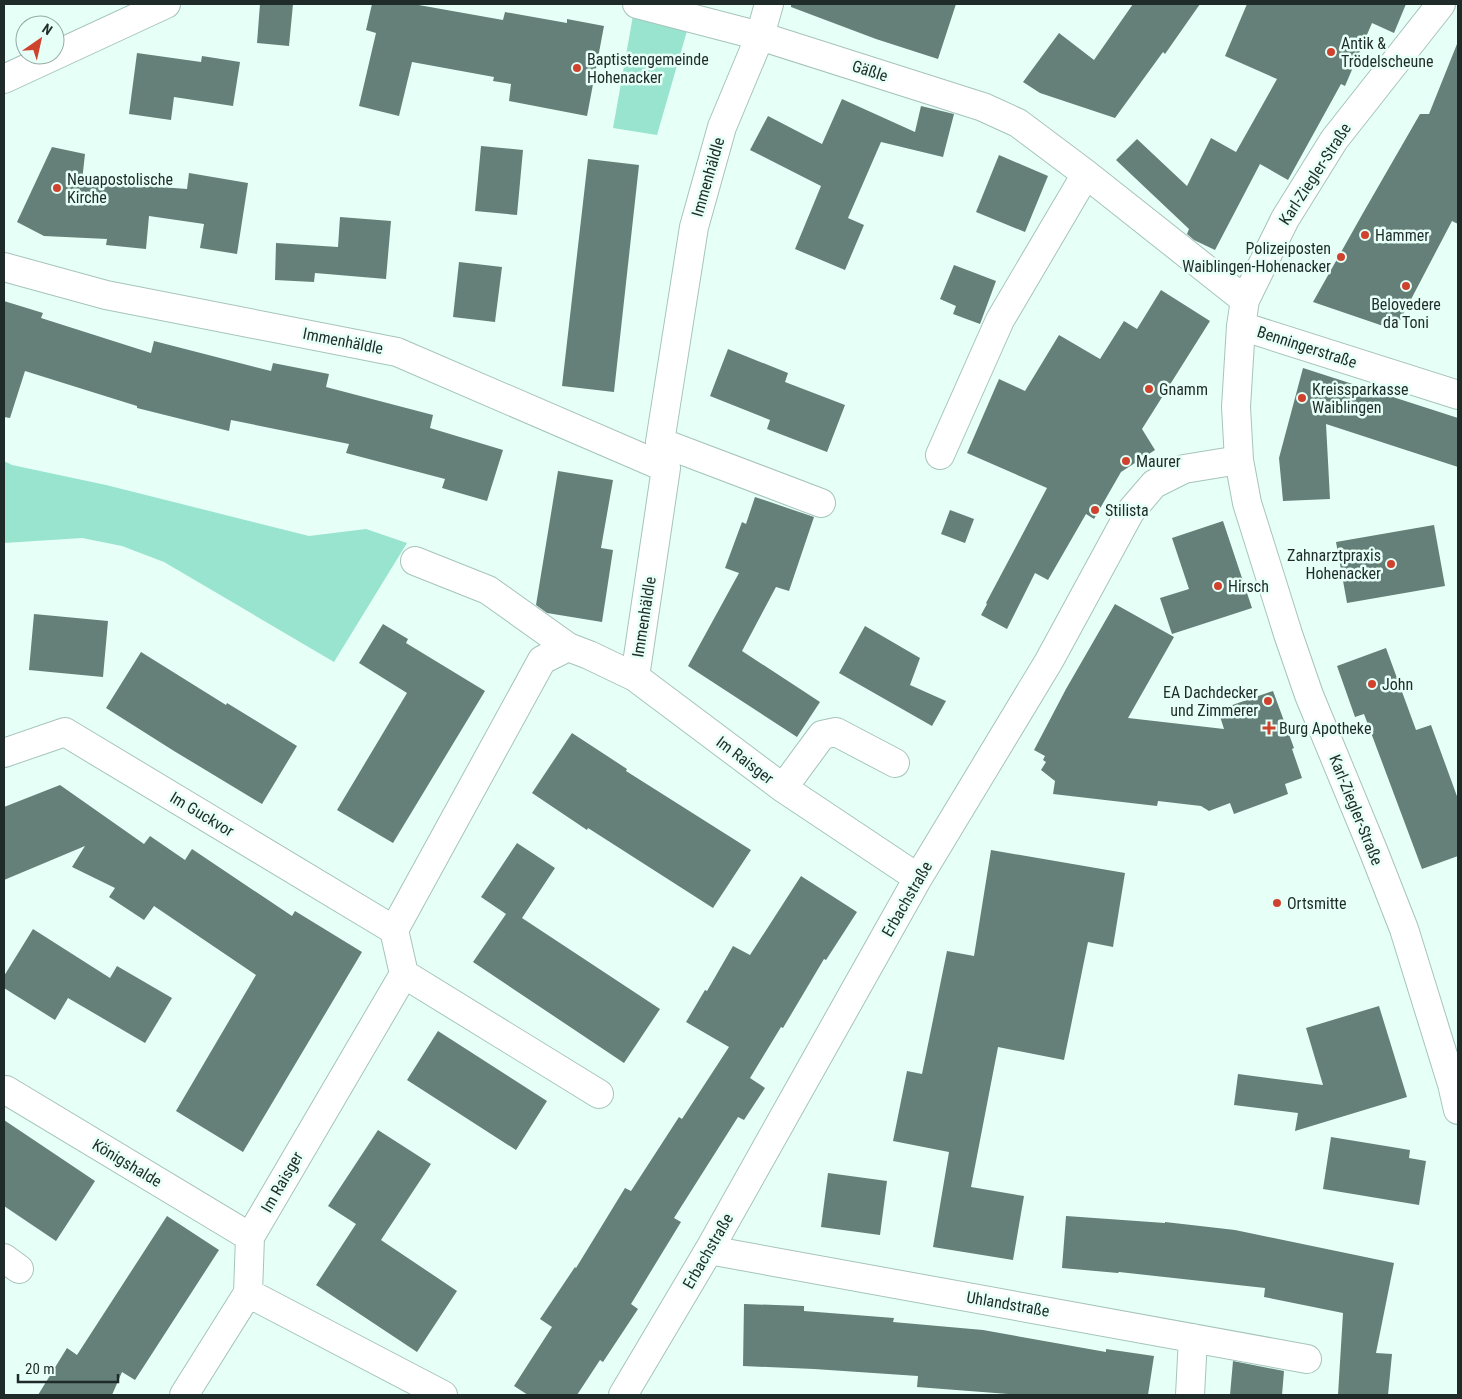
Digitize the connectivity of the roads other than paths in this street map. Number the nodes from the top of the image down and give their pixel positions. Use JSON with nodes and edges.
{"nodes":[{"id":1,"x":166,"y":4,"type":"edge"},
{"id":2,"x":637,"y":4,"type":"edge"},
{"id":3,"x":768,"y":4,"type":"edge"},
{"id":4,"x":1441,"y":4,"type":"edge"},
{"id":5,"x":760,"y":36,"type":"junction"},
{"id":6,"x":4,"y":79,"type":"edge"},
{"id":7,"x":1086,"y":174,"type":"junction"},
{"id":8,"x":4,"y":267,"type":"edge"},
{"id":9,"x":1243,"y":313,"type":"junction"},
{"id":10,"x":1458,"y":395,"type":"edge"},
{"id":11,"x":663,"y":455,"type":"junction"},
{"id":12,"x":940,"y":455,"type":"dead end"},
{"id":13,"x":1239,"y":460,"type":"junction"},
{"id":14,"x":821,"y":503,"type":"dead end"},
{"id":15,"x":415,"y":561,"type":"dead end"},
{"id":16,"x":568,"y":648,"type":"junction"},
{"id":17,"x":635,"y":677,"type":"junction"},
{"id":18,"x":4,"y":753,"type":"edge"},
{"id":19,"x":895,"y":763,"type":"dead end"},
{"id":20,"x":783,"y":788,"type":"junction"},
{"id":21,"x":918,"y":878,"type":"junction"},
{"id":22,"x":394,"y":930,"type":"junction"},
{"id":23,"x":404,"y":974,"type":"junction"},
{"id":24,"x":4,"y":1090,"type":"edge"},
{"id":25,"x":599,"y":1094,"type":"dead end"},
{"id":26,"x":1458,"y":1110,"type":"edge"},
{"id":27,"x":250,"y":1237,"type":"junction"},
{"id":28,"x":709,"y":1250,"type":"junction"},
{"id":29,"x":248,"y":1293,"type":"junction"},
{"id":30,"x":1193,"y":1338,"type":"junction"},
{"id":31,"x":1308,"y":1359,"type":"dead end"},
{"id":32,"x":184,"y":1395,"type":"edge"},
{"id":33,"x":443,"y":1395,"type":"edge"},
{"id":34,"x":623,"y":1395,"type":"edge"},
{"id":35,"x":1190,"y":1395,"type":"edge"}],
"edges":[{"from":1,"to":6,"type":"street"},
{"from":2,"to":5,"type":"street","name":"Gäßle"},
{"from":3,"to":5,"type":"street","name":"Immenhäldle"},
{"from":4,"to":9,"type":"street","name":"Karl-Ziegler-Straße"},
{"from":5,"to":7,"type":"street","name":"Gäßle"},
{"from":5,"to":11,"type":"street","name":"Immenhäldle"},
{"from":7,"to":9,"type":"street","name":"Gäßle"},
{"from":7,"to":12,"type":"street"},
{"from":8,"to":11,"type":"street","name":"Immenhäldle"},
{"from":9,"to":10,"type":"street","name":"Benningerstraße"},
{"from":9,"to":13,"type":"street","name":"Karl-Ziegler-Straße"},
{"from":11,"to":14,"type":"street","name":"Immenhäldle"},
{"from":11,"to":17,"type":"street","name":"Immenhäldle"},
{"from":13,"to":21,"type":"street","name":"Erbachstraße"},
{"from":13,"to":26,"type":"street","name":"Karl-Ziegler-Straße"},
{"from":15,"to":16,"type":"street","name":"Im Raisger"},
{"from":16,"to":17,"type":"street","name":"Im Raisger"},
{"from":16,"to":22,"type":"street"},
{"from":17,"to":20,"type":"street","name":"Im Raisger"},
{"from":18,"to":22,"type":"street","name":"Im Guckvor"},
{"from":19,"to":20,"type":"street"},
{"from":20,"to":21,"type":"street","name":"Im Raisger"},
{"from":21,"to":28,"type":"street","name":"Erbachstraße"},
{"from":22,"to":23,"type":"street"},
{"from":23,"to":25,"type":"street"},
{"from":23,"to":27,"type":"street","name":"Im Raisger"},
{"from":24,"to":27,"type":"street","name":"Königshalde"},
{"from":27,"to":29,"type":"street","name":"Im Raisger"},
{"from":28,"to":30,"type":"street","name":"Uhlandstraße"},
{"from":28,"to":34,"type":"street","name":"Erbachstraße"},
{"from":29,"to":32,"type":"street"},
{"from":29,"to":33,"type":"street"},
{"from":30,"to":31,"type":"street","name":"Uhlandstraße"},
{"from":30,"to":35,"type":"street"}]}
